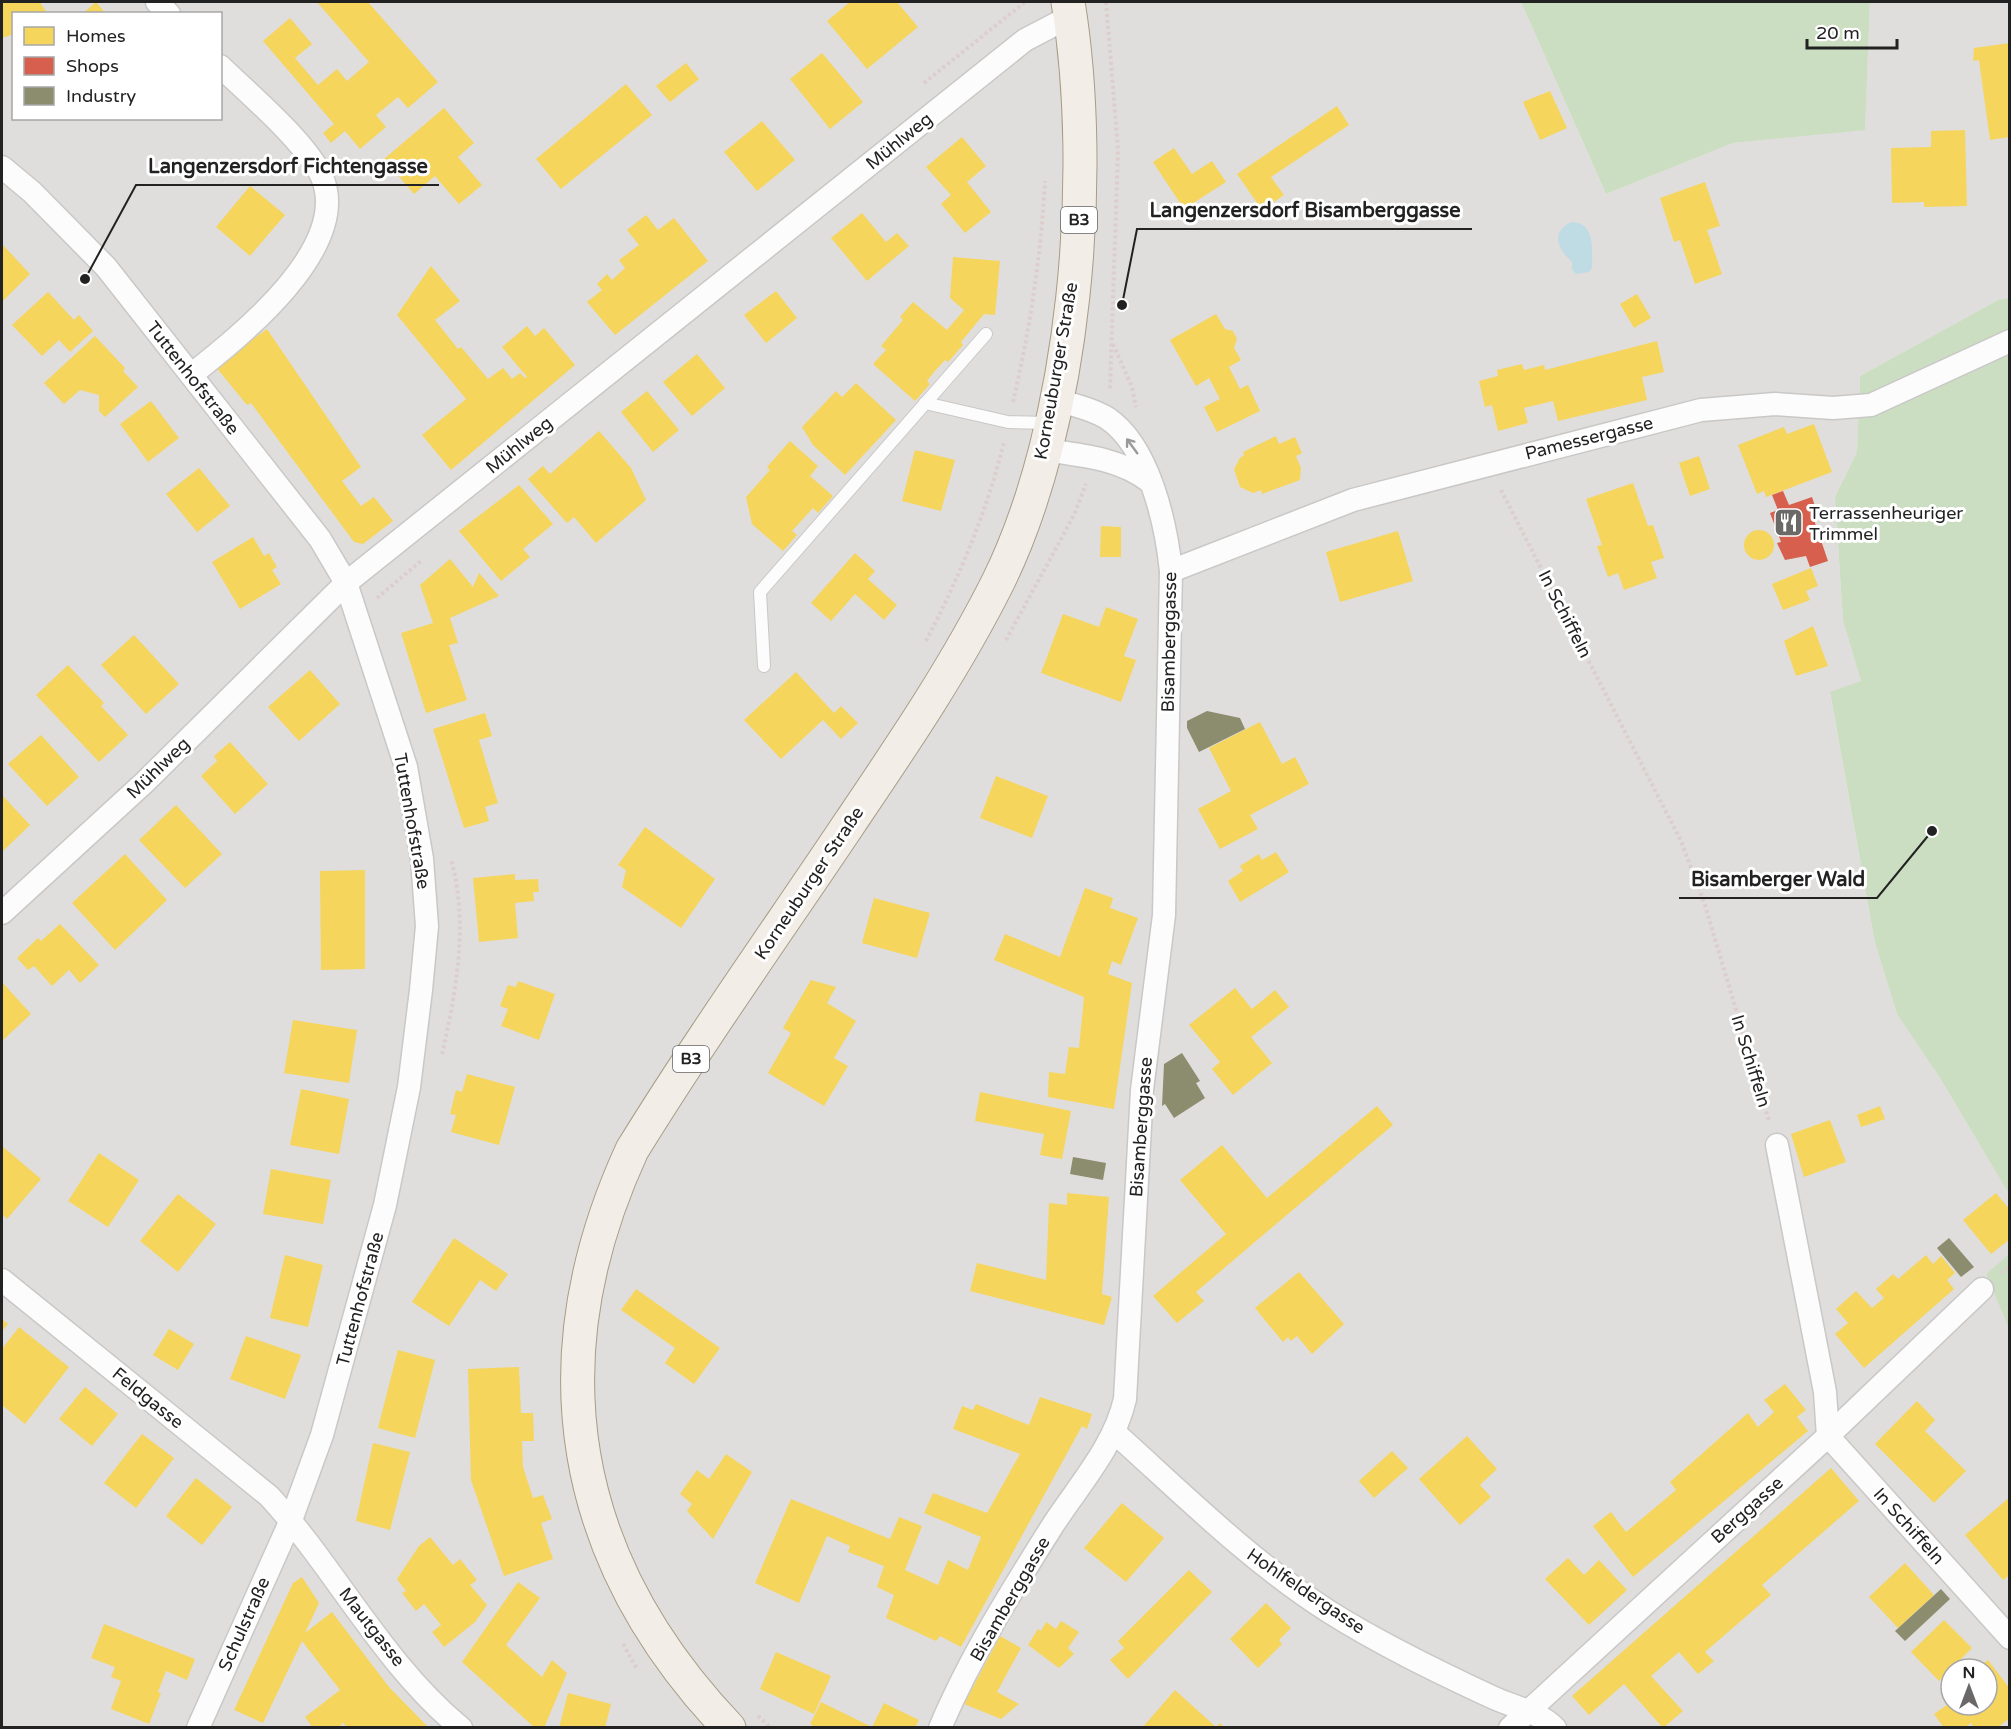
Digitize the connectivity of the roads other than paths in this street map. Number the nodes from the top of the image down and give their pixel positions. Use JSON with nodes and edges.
{"nodes":[{"id":1,"x":1070,"y":9,"type":"edge"},
{"id":2,"x":222,"y":68,"type":"edge"},
{"id":3,"x":2,"y":167,"type":"edge"},
{"id":4,"x":986,"y":334,"type":"dead end"},
{"id":5,"x":2010,"y":342,"type":"edge"},
{"id":6,"x":191,"y":375,"type":"junction"},
{"id":7,"x":925,"y":403,"type":"junction"},
{"id":8,"x":1050,"y":424,"type":"junction"},
{"id":9,"x":1149,"y":481,"type":"junction"},
{"id":10,"x":1171,"y":571,"type":"junction"},
{"id":11,"x":346,"y":584,"type":"junction"},
{"id":12,"x":764,"y":666,"type":"dead end"},
{"id":13,"x":2,"y":913,"type":"edge"},
{"id":14,"x":1776,"y":1145,"type":"road end"},
{"id":15,"x":2,"y":1280,"type":"edge"},
{"id":16,"x":1982,"y":1289,"type":"dead end"},
{"id":17,"x":1115,"y":1432,"type":"junction"},
{"id":18,"x":1828,"y":1436,"type":"junction"},
{"id":19,"x":291,"y":1520,"type":"junction"},
{"id":20,"x":2010,"y":1638,"type":"edge"},
{"id":21,"x":1526,"y":1710,"type":"junction"},
{"id":22,"x":742,"y":1720,"type":"edge"},
{"id":23,"x":198,"y":1728,"type":"edge"},
{"id":24,"x":461,"y":1728,"type":"edge"},
{"id":25,"x":940,"y":1728,"type":"edge"},
{"id":26,"x":1509,"y":1728,"type":"edge"},
{"id":27,"x":1555,"y":1728,"type":"edge"}],
"edges":[{"from":1,"to":8,"type":"main road","name":"Korneuburger Straße","number":"B3"},
{"from":1,"to":11,"type":"street","name":"Mühlweg"},
{"from":2,"to":6,"type":"street"},
{"from":3,"to":6,"type":"street","name":"Tuttenhofstraße"},
{"from":4,"to":7,"type":"lane"},
{"from":5,"to":10,"type":"street","name":"Pamessergasse"},
{"from":6,"to":11,"type":"street","name":"Tuttenhofstraße"},
{"from":7,"to":8,"type":"lane"},
{"from":7,"to":12,"type":"lane"},
{"from":8,"to":9,"type":"street"},
{"from":9,"to":8,"type":"street","name":"Bisamberggasse","one_way":true},
{"from":8,"to":22,"type":"main road","name":"Korneuburger Straße","number":"B3"},
{"from":9,"to":10,"type":"street","name":"Bisamberggasse"},
{"from":10,"to":17,"type":"street","name":"Bisamberggasse"},
{"from":11,"to":13,"type":"street","name":"Mühlweg"},
{"from":11,"to":19,"type":"street","name":"Tuttenhofstraße"},
{"from":14,"to":18,"type":"street"},
{"from":15,"to":19,"type":"street","name":"Feldgasse"},
{"from":16,"to":18,"type":"street","name":"Berggasse"},
{"from":17,"to":21,"type":"street","name":"Hohlfeldergasse"},
{"from":17,"to":25,"type":"street","name":"Bisamberggasse"},
{"from":18,"to":20,"type":"street","name":"In Schiffeln"},
{"from":18,"to":21,"type":"street","name":"Berggasse"},
{"from":19,"to":23,"type":"street","name":"Schulstraße"},
{"from":19,"to":24,"type":"street","name":"Mautgasse"},
{"from":21,"to":26,"type":"street","name":"Berggasse"},
{"from":21,"to":27,"type":"street","name":"Hohlfeldergasse"}]}
